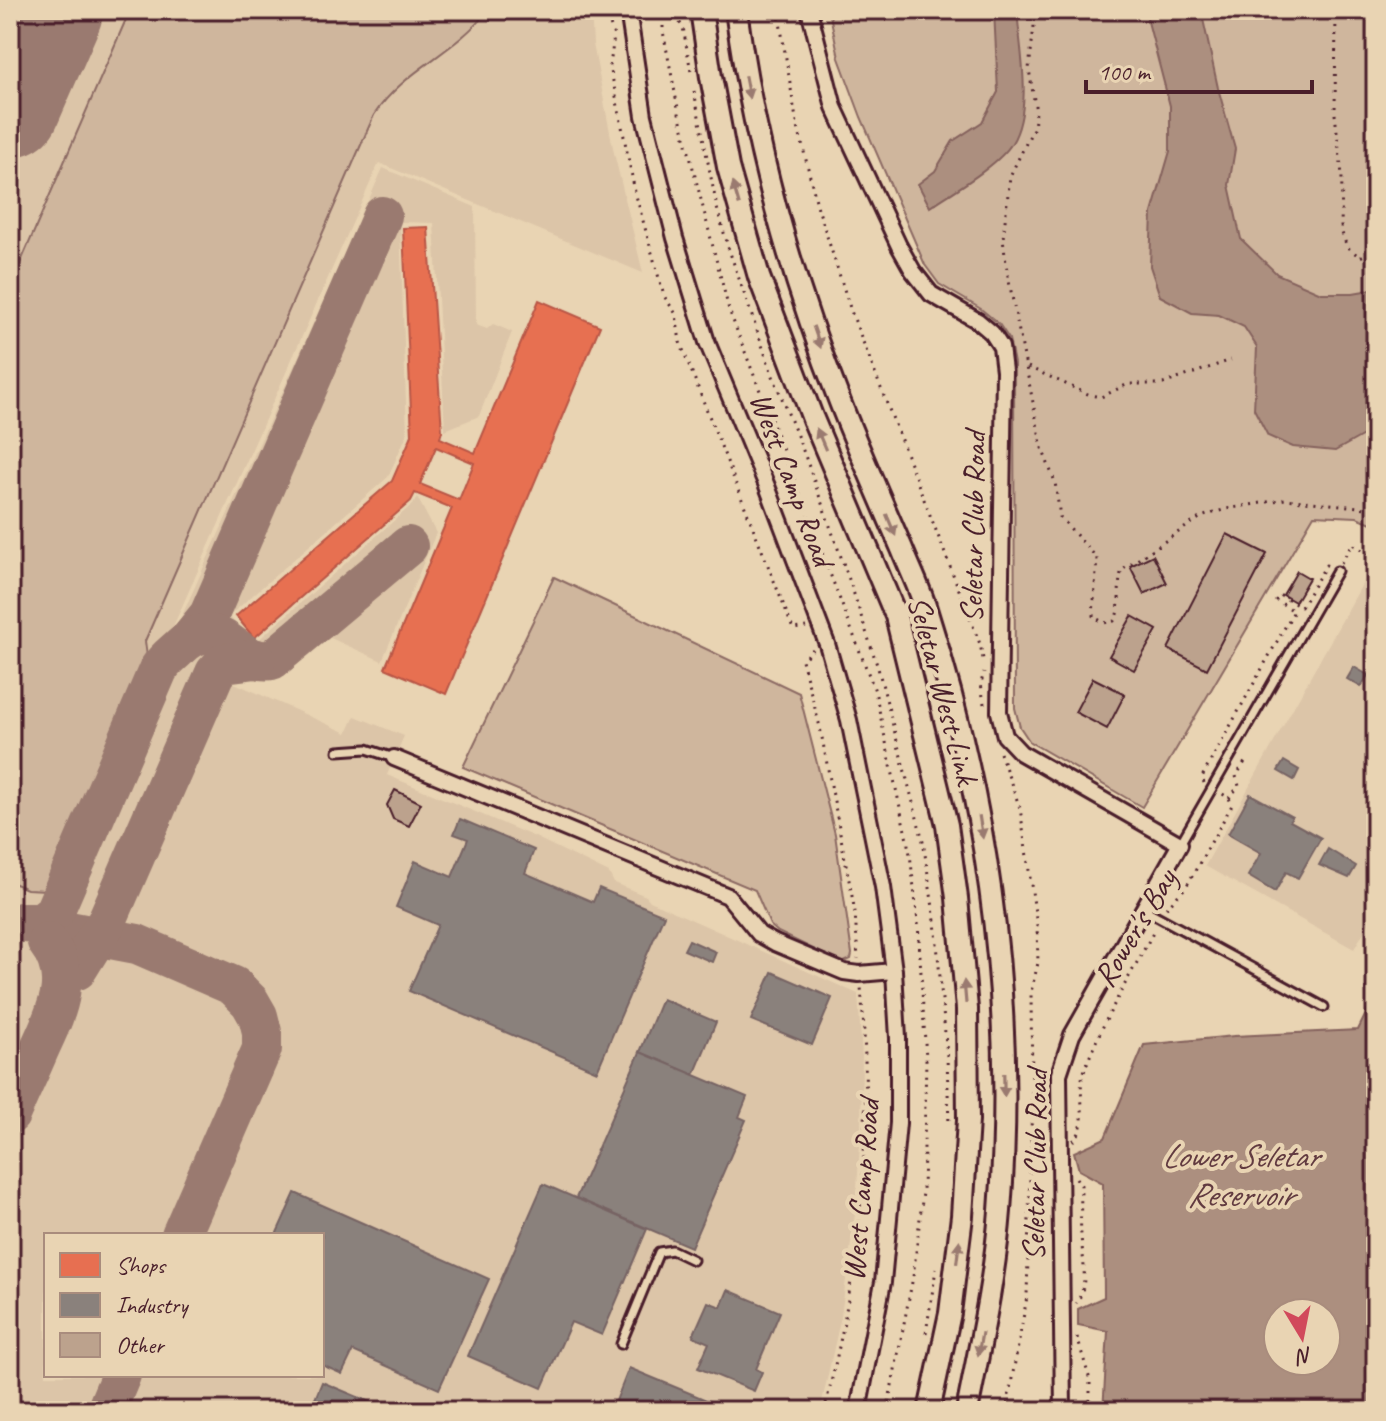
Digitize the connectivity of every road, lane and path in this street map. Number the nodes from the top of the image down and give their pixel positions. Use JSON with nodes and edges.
{"nodes":[{"id":1,"x":605,"y":10,"type":"edge"},
{"id":2,"x":628,"y":10,"type":"edge"},
{"id":3,"x":701,"y":10,"type":"edge"},
{"id":4,"x":736,"y":10,"type":"edge"},
{"id":5,"x":809,"y":10,"type":"edge"},
{"id":6,"x":1032,"y":10,"type":"edge"},
{"id":7,"x":1336,"y":10,"type":"edge"},
{"id":8,"x":1376,"y":250,"type":"edge"},
{"id":9,"x":1231,"y":360,"type":"dead end"},
{"id":10,"x":1028,"y":367,"type":"junction"},
{"id":11,"x":840,"y":401,"type":"junction"},
{"id":12,"x":1376,"y":509,"type":"edge"},
{"id":13,"x":852,"y":511,"type":"junction"},
{"id":14,"x":1376,"y":558,"type":"edge"},
{"id":15,"x":1337,"y":571,"type":"junction"},
{"id":16,"x":809,"y":636,"type":"dead end"},
{"id":17,"x":813,"y":646,"type":"dead end"},
{"id":18,"x":338,"y":751,"type":"dead end"},
{"id":19,"x":394,"y":758,"type":"joint"},
{"id":20,"x":1245,"y":762,"type":"dead end"},
{"id":21,"x":1211,"y":788,"type":"junction"},
{"id":22,"x":1229,"y":798,"type":"junction"},
{"id":23,"x":1180,"y":844,"type":"junction"},
{"id":24,"x":1144,"y":909,"type":"junction"},
{"id":25,"x":1161,"y":917,"type":"junction"},
{"id":26,"x":894,"y":971,"type":"junction"},
{"id":27,"x":859,"y":974,"type":"junction"},
{"id":28,"x":1324,"y":1007,"type":"dead end"},
{"id":29,"x":1070,"y":1144,"type":"dead end"},
{"id":30,"x":1072,"y":1173,"type":"dead end"},
{"id":31,"x":693,"y":1260,"type":"dead end"},
{"id":32,"x":1073,"y":1306,"type":"dead end"},
{"id":33,"x":1075,"y":1333,"type":"dead end"},
{"id":34,"x":621,"y":1344,"type":"dead end"},
{"id":35,"x":824,"y":1411,"type":"edge"},
{"id":36,"x":858,"y":1411,"type":"edge"},
{"id":37,"x":929,"y":1411,"type":"edge"},
{"id":38,"x":967,"y":1411,"type":"edge"},
{"id":39,"x":1063,"y":1411,"type":"edge"},
{"id":40,"x":1090,"y":1411,"type":"edge"}],
"edges":[{"from":1,"to":16,"type":"path"},
{"from":2,"to":26,"type":"street","name":"West Camp Road"},
{"from":13,"to":3,"type":"main road","name":"Seletar West Link","one_way":true},
{"from":4,"to":11,"type":"main road","name":"Seletar West Link","one_way":true},
{"from":5,"to":23,"type":"street","name":"Seletar Club Road"},
{"from":6,"to":10,"type":"path"},
{"from":7,"to":8,"type":"path"},
{"from":9,"to":10,"type":"path"},
{"from":10,"to":12,"type":"path"},
{"from":11,"to":13,"type":"main road"},
{"from":11,"to":38,"type":"main road","name":"Seletar West Link","one_way":true},
{"from":37,"to":13,"type":"main road","name":"Seletar West Link","one_way":true},
{"from":14,"to":15,"type":"path"},
{"from":15,"to":21,"type":"lane"},
{"from":15,"to":21,"type":"path"},
{"from":17,"to":27,"type":"path"},
{"from":18,"to":19,"type":"lane"},
{"from":19,"to":27,"type":"street"},
{"from":20,"to":22,"type":"path","name":"Rower's Bay"},
{"from":21,"to":22,"type":"path"},
{"from":21,"to":23,"type":"lane"},
{"from":22,"to":25,"type":"path","name":"Rower's Bay"},
{"from":23,"to":24,"type":"street","name":"Seletar Club Road"},
{"from":24,"to":25,"type":"lane"},
{"from":24,"to":39,"type":"street","name":"Seletar Club Road"},
{"from":25,"to":28,"type":"lane"},
{"from":25,"to":29,"type":"path","name":"Rower's Bay"},
{"from":26,"to":27,"type":"street"},
{"from":26,"to":36,"type":"street","name":"West Camp Road"},
{"from":27,"to":35,"type":"path"},
{"from":30,"to":32,"type":"path"},
{"from":31,"to":34,"type":"lane"},
{"from":33,"to":40,"type":"path"}]}
